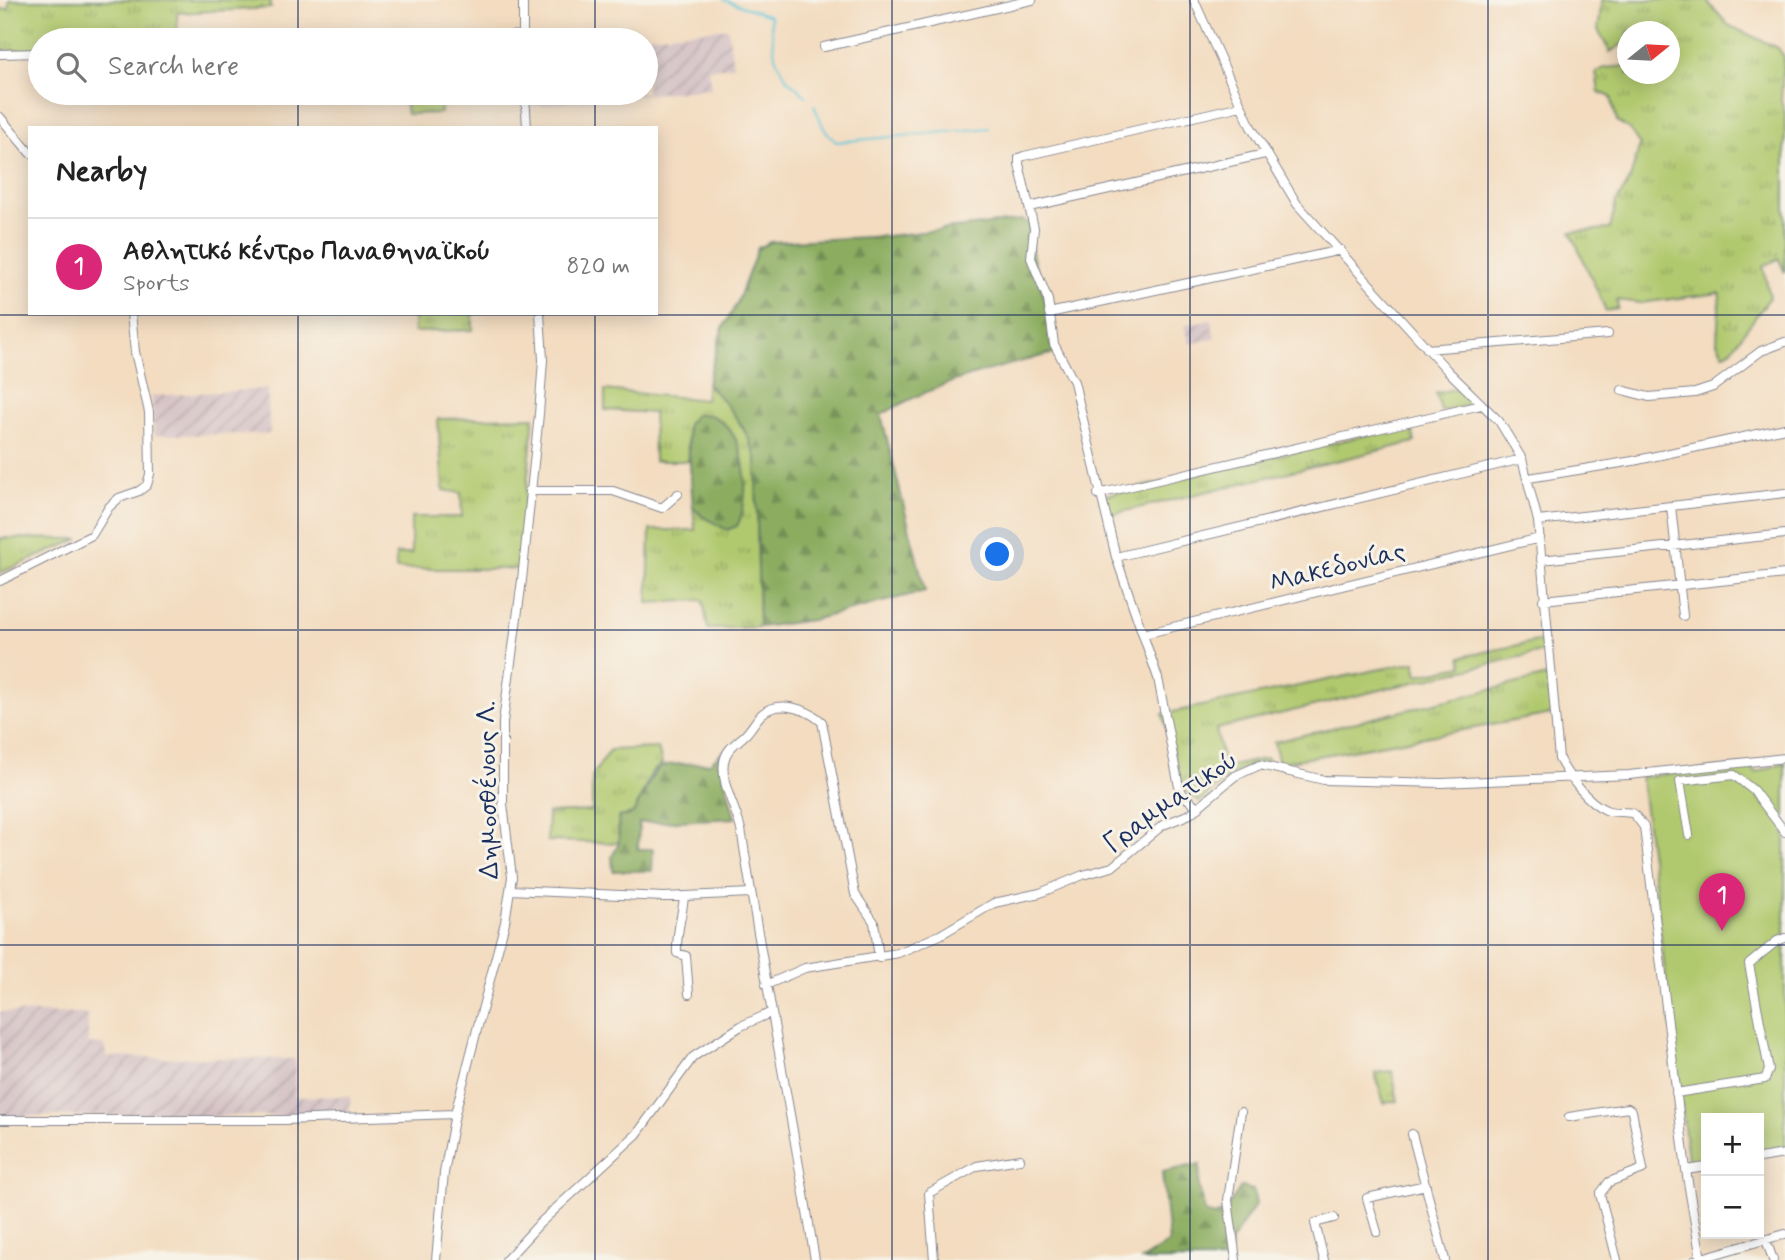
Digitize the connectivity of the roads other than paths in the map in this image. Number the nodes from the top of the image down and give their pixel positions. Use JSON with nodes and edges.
{"nodes":[{"id":1,"x":523,"y":0,"type":"edge"},
{"id":2,"x":1032,"y":0,"type":"edge"},
{"id":3,"x":1195,"y":0,"type":"edge"},
{"id":4,"x":524,"y":28,"type":"edge"},
{"id":5,"x":824,"y":47,"type":"dead end"},
{"id":6,"x":28,"y":53,"type":"edge"},
{"id":7,"x":0,"y":54,"type":"edge"},
{"id":8,"x":526,"y":105,"type":"edge"},
{"id":9,"x":1241,"y":106,"type":"junction"},
{"id":10,"x":0,"y":117,"type":"edge"},
{"id":11,"x":527,"y":126,"type":"edge"},
{"id":12,"x":28,"y":151,"type":"edge"},
{"id":13,"x":1265,"y":154,"type":"junction"},
{"id":14,"x":1029,"y":207,"type":"junction"},
{"id":15,"x":1341,"y":250,"type":"junction"},
{"id":16,"x":1049,"y":313,"type":"junction"},
{"id":17,"x":131,"y":315,"type":"edge"},
{"id":18,"x":540,"y":315,"type":"edge"},
{"id":19,"x":1608,"y":334,"type":"dead end"},
{"id":20,"x":1785,"y":342,"type":"edge"},
{"id":21,"x":1427,"y":348,"type":"junction"},
{"id":22,"x":1622,"y":390,"type":"dead end"},
{"id":23,"x":1481,"y":405,"type":"junction"},
{"id":24,"x":1785,"y":428,"type":"edge"},
{"id":25,"x":1522,"y":459,"type":"junction"},
{"id":26,"x":1529,"y":478,"type":"junction"},
{"id":27,"x":529,"y":491,"type":"junction"},
{"id":28,"x":1785,"y":493,"type":"edge"},
{"id":29,"x":678,"y":494,"type":"dead end"},
{"id":30,"x":1098,"y":494,"type":"junction"},
{"id":31,"x":1671,"y":506,"type":"junction"},
{"id":32,"x":1538,"y":521,"type":"junction"},
{"id":33,"x":1785,"y":534,"type":"edge"},
{"id":34,"x":1540,"y":538,"type":"junction"},
{"id":35,"x":1676,"y":547,"type":"junction"},
{"id":36,"x":1116,"y":557,"type":"junction"},
{"id":37,"x":1541,"y":560,"type":"junction"},
{"id":38,"x":1785,"y":574,"type":"edge"},
{"id":39,"x":0,"y":581,"type":"edge"},
{"id":40,"x":1680,"y":587,"type":"junction"},
{"id":41,"x":1543,"y":600,"type":"junction"},
{"id":42,"x":1683,"y":616,"type":"dead end"},
{"id":43,"x":1144,"y":634,"type":"junction"},
{"id":44,"x":1785,"y":758,"type":"edge"},
{"id":45,"x":1571,"y":777,"type":"junction"},
{"id":46,"x":1199,"y":808,"type":"junction"},
{"id":47,"x":1785,"y":832,"type":"edge"},
{"id":48,"x":1689,"y":835,"type":"dead end"},
{"id":49,"x":510,"y":890,"type":"junction"},
{"id":50,"x":751,"y":893,"type":"junction"},
{"id":51,"x":684,"y":897,"type":"junction"},
{"id":52,"x":1785,"y":938,"type":"edge"},
{"id":53,"x":879,"y":958,"type":"junction"},
{"id":54,"x":766,"y":985,"type":"junction"},
{"id":55,"x":689,"y":994,"type":"dead end"},
{"id":56,"x":770,"y":1013,"type":"junction"},
{"id":57,"x":1676,"y":1093,"type":"junction"},
{"id":58,"x":1241,"y":1112,"type":"dead end"},
{"id":59,"x":455,"y":1114,"type":"junction"},
{"id":60,"x":1569,"y":1117,"type":"dead end"},
{"id":61,"x":0,"y":1119,"type":"edge"},
{"id":62,"x":1412,"y":1134,"type":"dead end"},
{"id":63,"x":1785,"y":1154,"type":"edge"},
{"id":64,"x":1764,"y":1157,"type":"edge"},
{"id":65,"x":1020,"y":1159,"type":"dead end"},
{"id":66,"x":1701,"y":1168,"type":"edge"},
{"id":67,"x":1686,"y":1170,"type":"junction"},
{"id":68,"x":1426,"y":1185,"type":"junction"},
{"id":69,"x":1334,"y":1219,"type":"dead end"},
{"id":70,"x":1377,"y":1232,"type":"dead end"},
{"id":71,"x":1785,"y":1234,"type":"edge"},
{"id":72,"x":1766,"y":1240,"type":"junction"},
{"id":73,"x":1723,"y":1257,"type":"edge"},
{"id":74,"x":1701,"y":1259,"type":"edge"},
{"id":75,"x":436,"y":1260,"type":"edge"},
{"id":76,"x":506,"y":1260,"type":"edge"},
{"id":77,"x":815,"y":1260,"type":"edge"},
{"id":78,"x":934,"y":1260,"type":"edge"},
{"id":79,"x":1236,"y":1260,"type":"edge"},
{"id":80,"x":1324,"y":1260,"type":"edge"},
{"id":81,"x":1445,"y":1260,"type":"edge"},
{"id":82,"x":1618,"y":1260,"type":"edge"},
{"id":83,"x":1695,"y":1260,"type":"edge"},
{"id":84,"x":1773,"y":1260,"type":"edge"}],
"edges":[{"from":1,"to":4,"type":"street"},
{"from":2,"to":5,"type":"street"},
{"from":3,"to":9,"type":"street"},
{"from":6,"to":7,"type":"street"},
{"from":8,"to":11,"type":"street"},
{"from":9,"to":13,"type":"street"},
{"from":9,"to":14,"type":"street"},
{"from":10,"to":12,"type":"street"},
{"from":13,"to":14,"type":"street"},
{"from":13,"to":15,"type":"street"},
{"from":14,"to":16,"type":"street"},
{"from":15,"to":16,"type":"street"},
{"from":15,"to":21,"type":"street"},
{"from":16,"to":30,"type":"street"},
{"from":17,"to":39,"type":"street"},
{"from":18,"to":27,"type":"street","name":"Δημοσθένους Λ."},
{"from":19,"to":21,"type":"street"},
{"from":20,"to":22,"type":"street"},
{"from":21,"to":23,"type":"street"},
{"from":23,"to":25,"type":"street"},
{"from":23,"to":30,"type":"street"},
{"from":24,"to":26,"type":"street"},
{"from":25,"to":26,"type":"street"},
{"from":25,"to":36,"type":"street"},
{"from":26,"to":32,"type":"street"},
{"from":27,"to":29,"type":"street"},
{"from":27,"to":49,"type":"street","name":"Δημοσθένους Λ."},
{"from":28,"to":31,"type":"street"},
{"from":30,"to":36,"type":"street"},
{"from":31,"to":32,"type":"street"},
{"from":31,"to":35,"type":"street"},
{"from":32,"to":34,"type":"street"},
{"from":33,"to":35,"type":"street"},
{"from":34,"to":37,"type":"street"},
{"from":34,"to":43,"type":"street","name":"Μακεδονίας"},
{"from":35,"to":37,"type":"street"},
{"from":35,"to":40,"type":"street"},
{"from":36,"to":43,"type":"street"},
{"from":37,"to":41,"type":"street"},
{"from":38,"to":40,"type":"street"},
{"from":40,"to":41,"type":"street"},
{"from":40,"to":42,"type":"street"},
{"from":41,"to":45,"type":"street"},
{"from":43,"to":46,"type":"street"},
{"from":44,"to":45,"type":"street","name":"Γραμματικού"},
{"from":45,"to":46,"type":"street","name":"Γραμματικού"},
{"from":45,"to":57,"type":"street"},
{"from":46,"to":53,"type":"street","name":"Γραμματικού"},
{"from":47,"to":48,"type":"street"},
{"from":49,"to":51,"type":"street"},
{"from":49,"to":59,"type":"street","name":"Δημοσθένους Λ."},
{"from":50,"to":51,"type":"street"},
{"from":50,"to":53,"type":"street"},
{"from":50,"to":54,"type":"street"},
{"from":51,"to":55,"type":"street"},
{"from":52,"to":57,"type":"street"},
{"from":53,"to":54,"type":"street","name":"Γραμματικού"},
{"from":54,"to":56,"type":"street"},
{"from":56,"to":76,"type":"street"},
{"from":56,"to":77,"type":"street"},
{"from":57,"to":67,"type":"street"},
{"from":58,"to":79,"type":"street"},
{"from":59,"to":61,"type":"street"},
{"from":59,"to":75,"type":"street","name":"Δημοσθένους Λ."},
{"from":60,"to":82,"type":"street"},
{"from":62,"to":68,"type":"street"},
{"from":63,"to":64,"type":"street"},
{"from":65,"to":78,"type":"street"},
{"from":66,"to":67,"type":"street"},
{"from":67,"to":74,"type":"street"},
{"from":68,"to":70,"type":"street"},
{"from":68,"to":81,"type":"street"},
{"from":69,"to":80,"type":"street"},
{"from":71,"to":72,"type":"street"},
{"from":72,"to":73,"type":"street"},
{"from":72,"to":84,"type":"street"},
{"from":73,"to":74,"type":"street"},
{"from":74,"to":83,"type":"street"}]}
